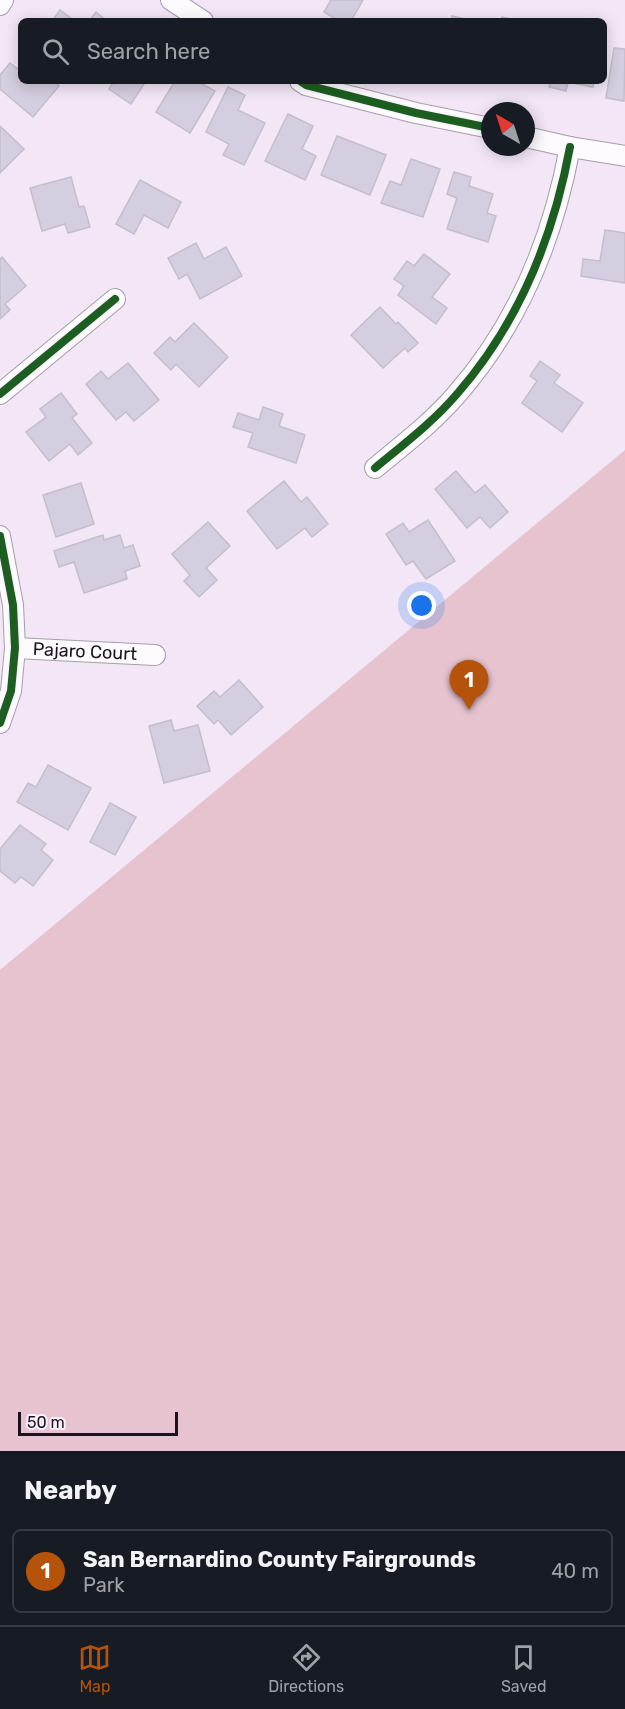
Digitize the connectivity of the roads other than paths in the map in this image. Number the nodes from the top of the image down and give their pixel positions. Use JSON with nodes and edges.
{"nodes":[{"id":1,"x":3,"y":0,"type":"edge"},
{"id":2,"x":171,"y":0,"type":"edge"},
{"id":3,"x":0,"y":5,"type":"edge"},
{"id":4,"x":198,"y":18,"type":"edge"},
{"id":5,"x":306,"y":84,"type":"edge"},
{"id":6,"x":481,"y":126,"type":"edge"},
{"id":7,"x":535,"y":139,"type":"edge"},
{"id":8,"x":570,"y":147,"type":"junction"},
{"id":9,"x":625,"y":156,"type":"edge"},
{"id":10,"x":115,"y":299,"type":"dead end"},
{"id":11,"x":0,"y":394,"type":"edge"},
{"id":12,"x":375,"y":468,"type":"dead end"},
{"id":13,"x":0,"y":536,"type":"edge"},
{"id":14,"x":15,"y":648,"type":"junction"},
{"id":15,"x":154,"y":655,"type":"dead end"},
{"id":16,"x":0,"y":723,"type":"edge"}],
"edges":[{"from":1,"to":3,"type":"street"},
{"from":2,"to":4,"type":"street"},
{"from":5,"to":6,"type":"street"},
{"from":7,"to":8,"type":"street"},
{"from":8,"to":9,"type":"street"},
{"from":8,"to":12,"type":"street"},
{"from":10,"to":11,"type":"street"},
{"from":13,"to":14,"type":"street"},
{"from":14,"to":15,"type":"street","name":"Pajaro Court"},
{"from":14,"to":16,"type":"street"}]}
